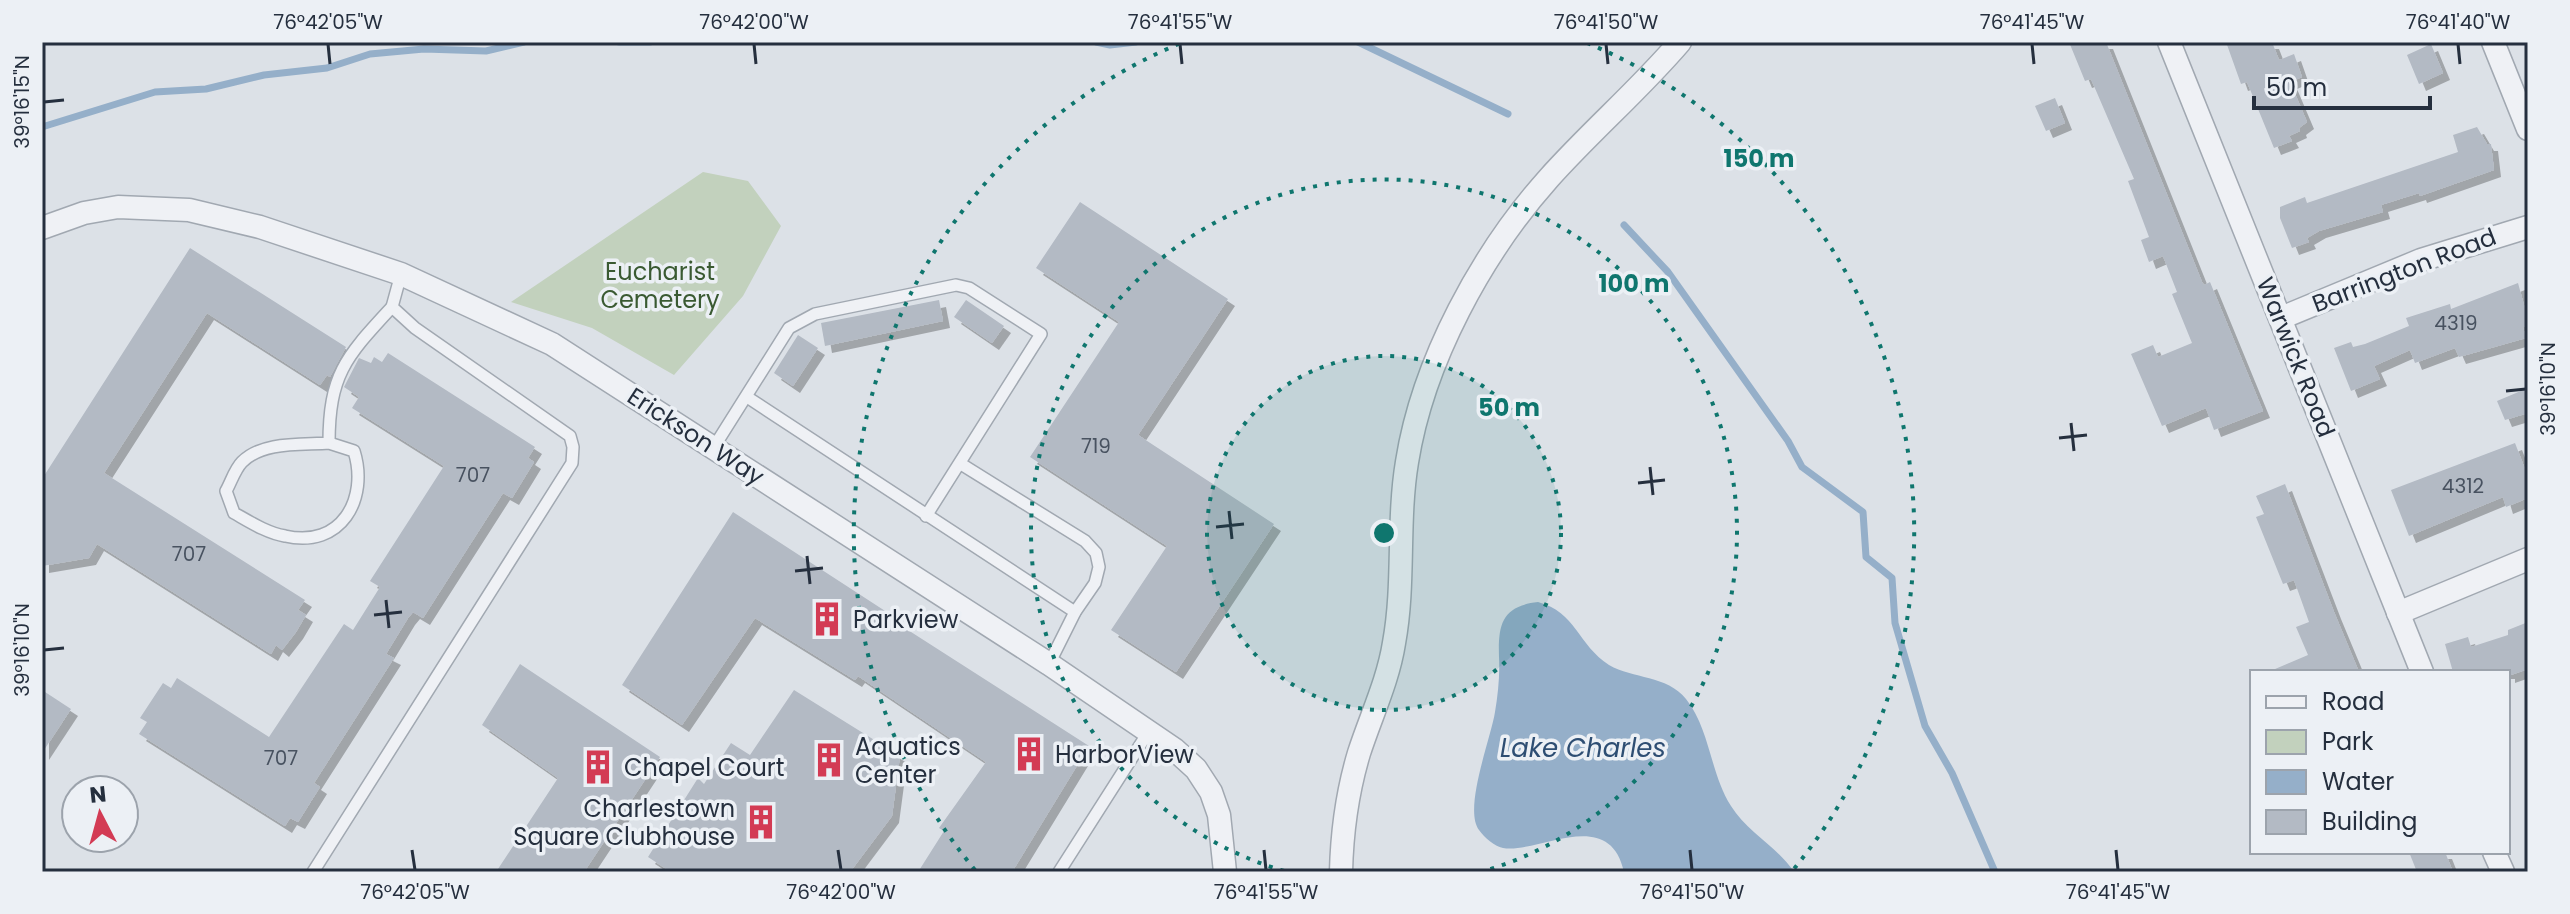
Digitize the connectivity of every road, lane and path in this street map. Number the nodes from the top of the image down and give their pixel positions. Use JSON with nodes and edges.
{"nodes":[{"id":1,"x":1680,"y":42,"type":"edge"},
{"id":2,"x":2169,"y":42,"type":"edge"},
{"id":3,"x":2493,"y":42,"type":"edge"},
{"id":4,"x":2528,"y":129,"type":"edge"},
{"id":5,"x":2528,"y":227,"type":"edge"},
{"id":6,"x":42,"y":228,"type":"edge"},
{"id":7,"x":401,"y":274,"type":"junction"},
{"id":8,"x":392,"y":307,"type":"junction"},
{"id":9,"x":2281,"y":318,"type":"junction"},
{"id":10,"x":747,"y":397,"type":"junction"},
{"id":11,"x":329,"y":443,"type":"junction"},
{"id":12,"x":714,"y":447,"type":"junction"},
{"id":13,"x":961,"y":464,"type":"junction"},
{"id":14,"x":926,"y":516,"type":"junction"},
{"id":15,"x":2528,"y":559,"type":"edge"},
{"id":16,"x":1075,"y":612,"type":"junction"},
{"id":17,"x":2398,"y":613,"type":"junction"},
{"id":18,"x":1049,"y":664,"type":"junction"},
{"id":19,"x":2421,"y":670,"type":"edge"},
{"id":20,"x":1149,"y":731,"type":"junction"},
{"id":21,"x":313,"y":872,"type":"edge"},
{"id":22,"x":1059,"y":872,"type":"edge"},
{"id":23,"x":1225,"y":872,"type":"edge"},
{"id":24,"x":1341,"y":872,"type":"edge"}],
"edges":[{"from":1,"to":24,"type":"street"},
{"from":2,"to":9,"type":"street","name":"Warwick Road"},
{"from":3,"to":4,"type":"street"},
{"from":5,"to":9,"type":"street","name":"Barrington Road"},
{"from":6,"to":7,"type":"street","name":"Erickson Way"},
{"from":7,"to":8,"type":"lane"},
{"from":7,"to":12,"type":"street","name":"Erickson Way"},
{"from":8,"to":11,"type":"lane"},
{"from":8,"to":21,"type":"lane"},
{"from":9,"to":17,"type":"street","name":"Warwick Road"},
{"from":10,"to":12,"type":"lane"},
{"from":10,"to":13,"type":"lane"},
{"from":10,"to":14,"type":"lane"},
{"from":11,"to":11,"type":"lane"},
{"from":12,"to":18,"type":"street","name":"Erickson Way"},
{"from":13,"to":14,"type":"lane"},
{"from":13,"to":16,"type":"lane"},
{"from":14,"to":16,"type":"lane"},
{"from":15,"to":17,"type":"street"},
{"from":16,"to":18,"type":"lane"},
{"from":17,"to":19,"type":"street","name":"Warwick Road"},
{"from":18,"to":20,"type":"street","name":"Erickson Way"},
{"from":20,"to":22,"type":"lane"},
{"from":20,"to":23,"type":"street","name":"Erickson Way"}]}
